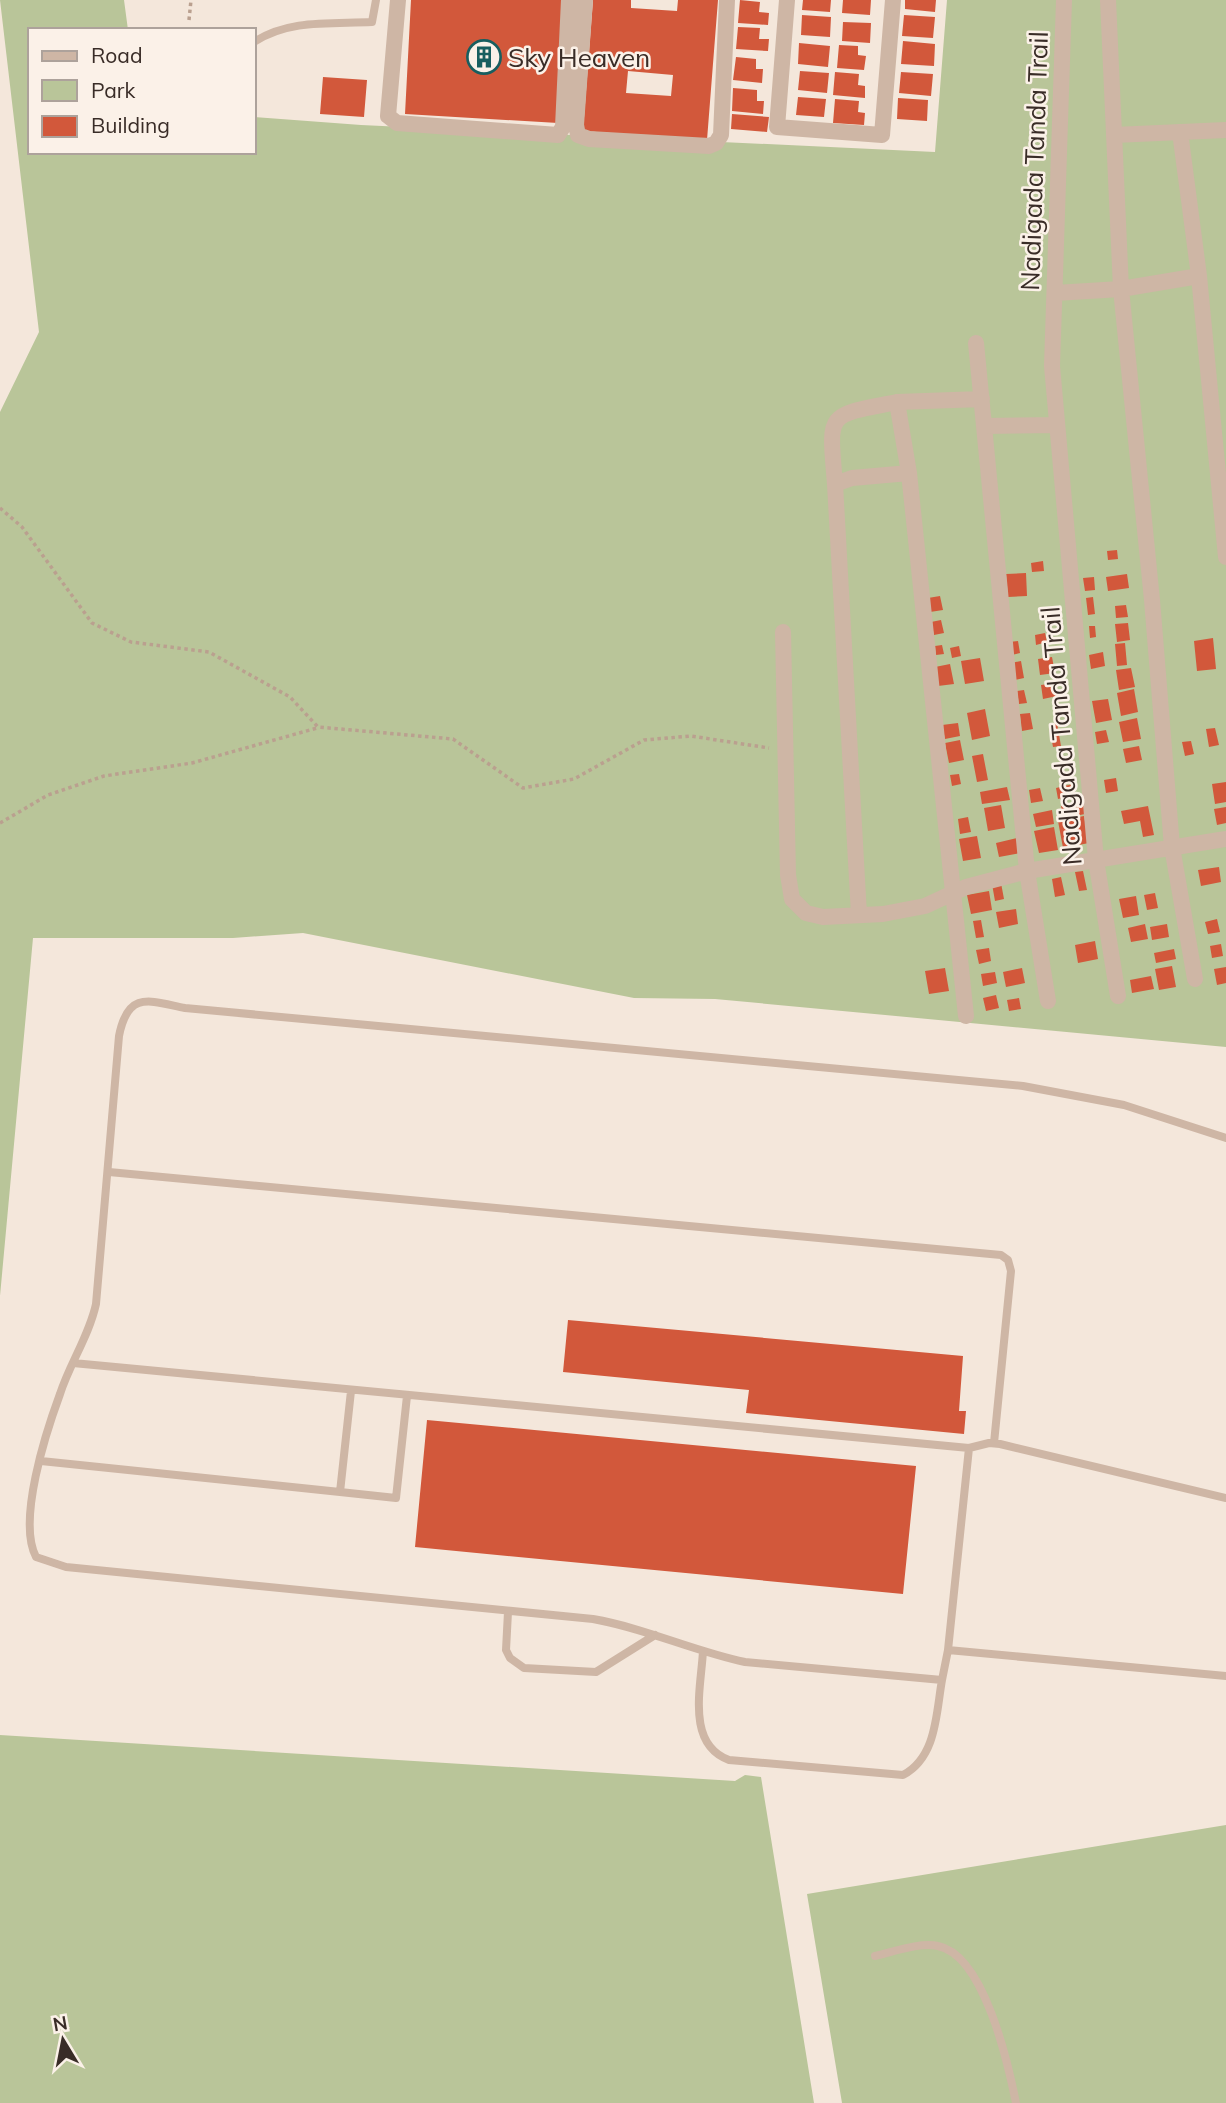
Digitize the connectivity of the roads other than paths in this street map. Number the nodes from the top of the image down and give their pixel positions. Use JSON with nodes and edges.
{"nodes":[{"id":1,"x":376,"y":0,"type":"edge"},
{"id":2,"x":398,"y":0,"type":"edge"},
{"id":3,"x":569,"y":0,"type":"edge"},
{"id":4,"x":585,"y":0,"type":"edge"},
{"id":5,"x":727,"y":0,"type":"edge"},
{"id":6,"x":787,"y":0,"type":"edge"},
{"id":7,"x":893,"y":0,"type":"edge"},
{"id":8,"x":1064,"y":0,"type":"edge"},
{"id":9,"x":1108,"y":0,"type":"edge"},
{"id":10,"x":256,"y":40,"type":"edge"},
{"id":11,"x":1226,"y":130,"type":"edge"},
{"id":12,"x":1180,"y":132,"type":"junction"},
{"id":13,"x":1114,"y":135,"type":"junction"},
{"id":14,"x":1199,"y":276,"type":"junction"},
{"id":15,"x":1121,"y":289,"type":"junction"},
{"id":16,"x":1055,"y":293,"type":"junction"},
{"id":17,"x":976,"y":343,"type":"dead end"},
{"id":18,"x":982,"y":399,"type":"junction"},
{"id":19,"x":897,"y":402,"type":"junction"},
{"id":20,"x":1057,"y":425,"type":"junction"},
{"id":21,"x":985,"y":426,"type":"junction"},
{"id":22,"x":909,"y":473,"type":"junction"},
{"id":23,"x":835,"y":484,"type":"junction"},
{"id":24,"x":1226,"y":557,"type":"edge"},
{"id":25,"x":783,"y":632,"type":"dead end"},
{"id":26,"x":1226,"y":839,"type":"edge"},
{"id":27,"x":1172,"y":846,"type":"junction"},
{"id":28,"x":1096,"y":860,"type":"junction"},
{"id":29,"x":1027,"y":871,"type":"junction"},
{"id":30,"x":952,"y":893,"type":"junction"},
{"id":31,"x":859,"y":915,"type":"junction"},
{"id":32,"x":1195,"y":979,"type":"dead end"},
{"id":33,"x":1118,"y":996,"type":"dead end"},
{"id":34,"x":1048,"y":1001,"type":"dead end"},
{"id":35,"x":966,"y":1016,"type":"dead end"},
{"id":36,"x":1226,"y":1138,"type":"edge"},
{"id":37,"x":109,"y":1172,"type":"junction"},
{"id":38,"x":73,"y":1363,"type":"junction"},
{"id":39,"x":351,"y":1391,"type":"junction"},
{"id":40,"x":407,"y":1396,"type":"junction"},
{"id":41,"x":994,"y":1443,"type":"junction"},
{"id":42,"x":968,"y":1448,"type":"junction"},
{"id":43,"x":41,"y":1461,"type":"junction"},
{"id":44,"x":340,"y":1492,"type":"junction"},
{"id":45,"x":1226,"y":1498,"type":"edge"},
{"id":46,"x":508,"y":1612,"type":"junction"},
{"id":47,"x":655,"y":1635,"type":"junction"},
{"id":48,"x":948,"y":1650,"type":"junction"},
{"id":49,"x":703,"y":1651,"type":"junction"},
{"id":50,"x":1226,"y":1676,"type":"edge"},
{"id":51,"x":942,"y":1680,"type":"junction"},
{"id":52,"x":875,"y":1956,"type":"dead end"},
{"id":53,"x":1016,"y":2103,"type":"edge"}],
"edges":[{"from":1,"to":10,"type":"lane"},
{"from":2,"to":3,"type":"street"},
{"from":4,"to":5,"type":"street"},
{"from":6,"to":7,"type":"street"},
{"from":8,"to":16,"type":"street","name":"Nadigada Tanda Trail"},
{"from":9,"to":13,"type":"street"},
{"from":11,"to":12,"type":"street"},
{"from":12,"to":13,"type":"street"},
{"from":12,"to":14,"type":"street"},
{"from":13,"to":15,"type":"street"},
{"from":14,"to":15,"type":"street"},
{"from":14,"to":24,"type":"street"},
{"from":15,"to":16,"type":"street"},
{"from":15,"to":27,"type":"street"},
{"from":16,"to":20,"type":"street","name":"Nadigada Tanda Trail"},
{"from":17,"to":18,"type":"street"},
{"from":18,"to":19,"type":"street"},
{"from":18,"to":21,"type":"street"},
{"from":19,"to":22,"type":"street"},
{"from":19,"to":23,"type":"street"},
{"from":20,"to":21,"type":"street"},
{"from":20,"to":28,"type":"street","name":"Nadigada Tanda Trail"},
{"from":21,"to":29,"type":"street"},
{"from":22,"to":23,"type":"street"},
{"from":22,"to":30,"type":"street"},
{"from":23,"to":31,"type":"street"},
{"from":25,"to":31,"type":"street"},
{"from":26,"to":27,"type":"street"},
{"from":27,"to":28,"type":"street"},
{"from":27,"to":32,"type":"street"},
{"from":28,"to":29,"type":"street"},
{"from":28,"to":33,"type":"street","name":"Nadigada Tanda Trail"},
{"from":29,"to":30,"type":"street"},
{"from":29,"to":34,"type":"street"},
{"from":30,"to":31,"type":"street"},
{"from":30,"to":35,"type":"street"},
{"from":36,"to":37,"type":"lane"},
{"from":37,"to":38,"type":"lane"},
{"from":37,"to":41,"type":"lane"},
{"from":38,"to":39,"type":"lane"},
{"from":38,"to":43,"type":"lane"},
{"from":39,"to":40,"type":"lane"},
{"from":39,"to":44,"type":"lane"},
{"from":40,"to":42,"type":"lane"},
{"from":40,"to":44,"type":"lane"},
{"from":41,"to":42,"type":"lane"},
{"from":41,"to":45,"type":"lane"},
{"from":42,"to":48,"type":"lane"},
{"from":43,"to":44,"type":"lane"},
{"from":43,"to":46,"type":"lane"},
{"from":46,"to":47,"type":"lane"},
{"from":46,"to":47,"type":"lane"},
{"from":47,"to":49,"type":"lane"},
{"from":48,"to":50,"type":"lane"},
{"from":48,"to":51,"type":"lane"},
{"from":49,"to":51,"type":"lane"},
{"from":49,"to":51,"type":"lane"},
{"from":52,"to":53,"type":"lane"}]}
